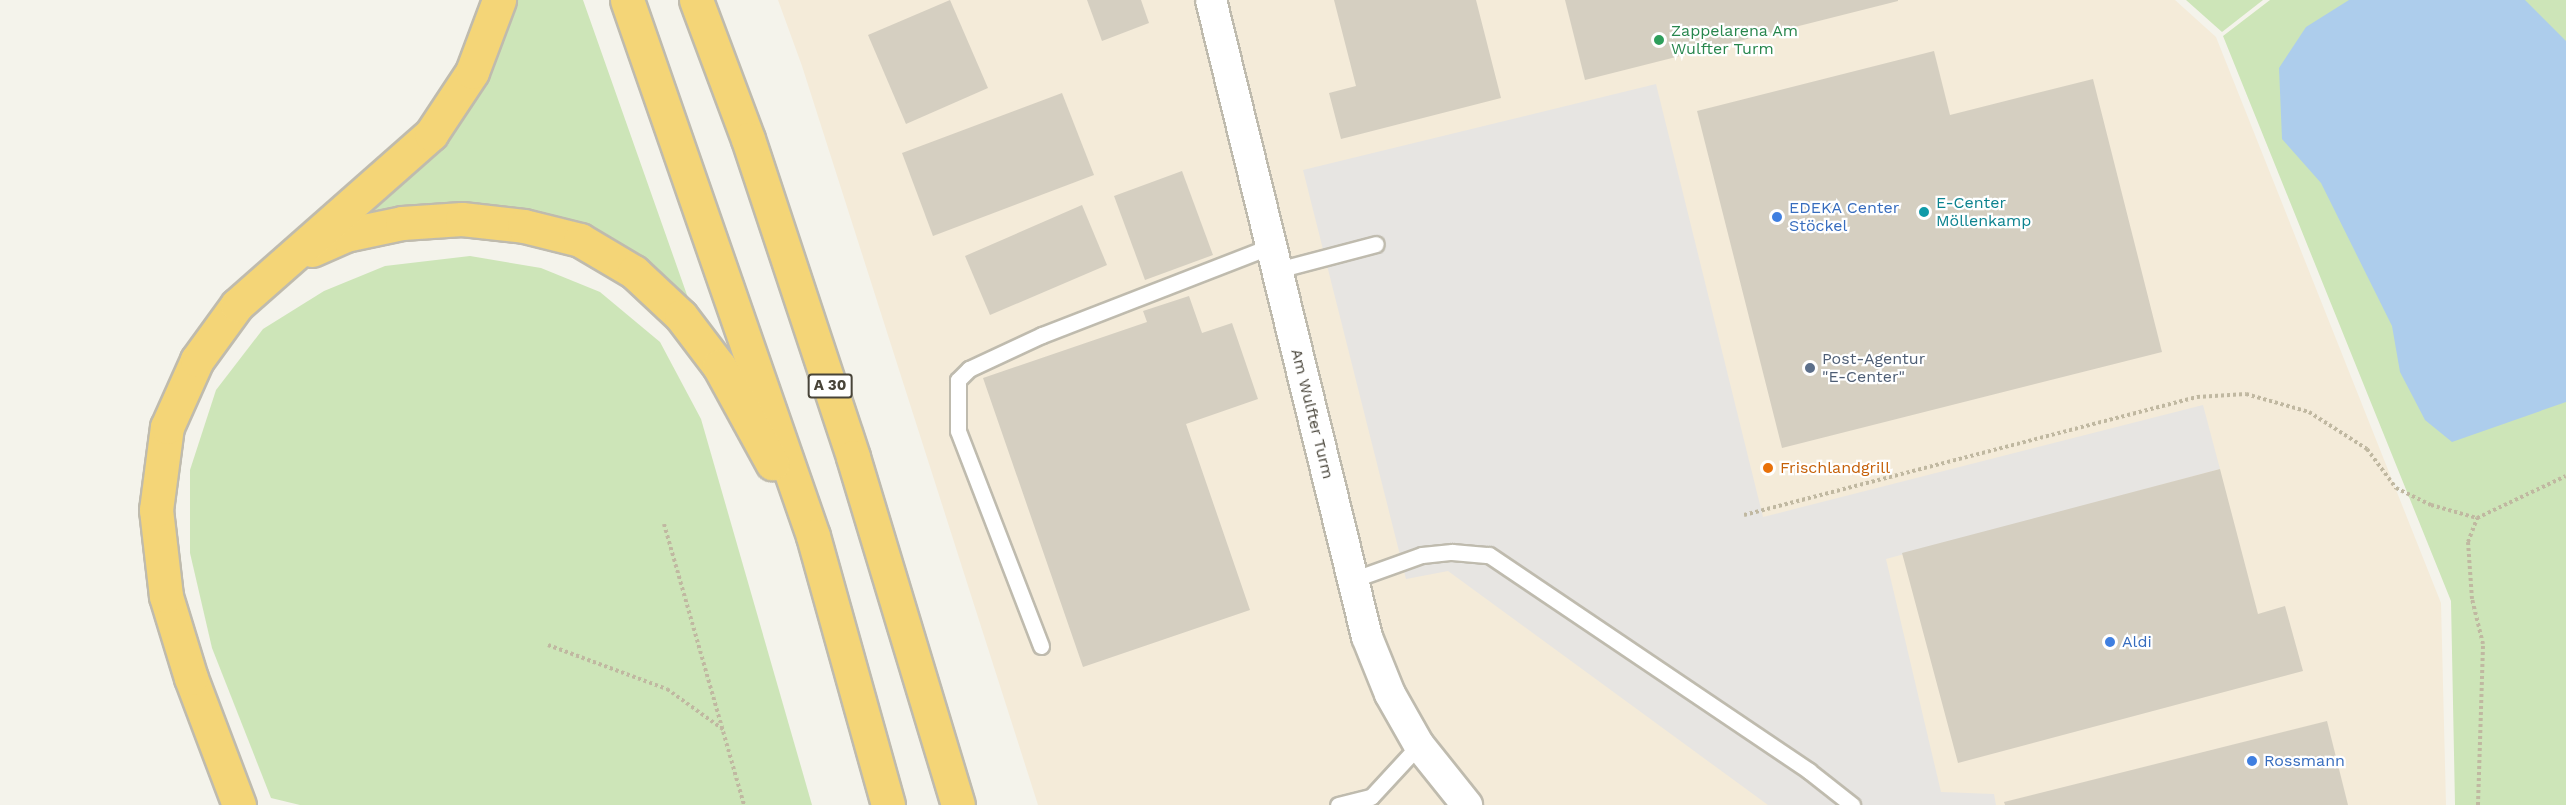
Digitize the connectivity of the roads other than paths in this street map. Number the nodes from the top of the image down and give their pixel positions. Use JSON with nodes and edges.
{"nodes":[{"id":1,"x":499,"y":0,"type":"edge"},
{"id":2,"x":627,"y":0,"type":"edge"},
{"id":3,"x":696,"y":0,"type":"edge"},
{"id":4,"x":1211,"y":0,"type":"edge"},
{"id":5,"x":1376,"y":244,"type":"dead end"},
{"id":6,"x":1274,"y":258,"type":"junction"},
{"id":7,"x":288,"y":261,"type":"junction"},
{"id":8,"x":813,"y":536,"type":"junction"},
{"id":9,"x":1352,"y":580,"type":"junction"},
{"id":10,"x":1041,"y":646,"type":"dead end"},
{"id":11,"x":1419,"y":745,"type":"junction"},
{"id":12,"x":239,"y":805,"type":"edge"},
{"id":13,"x":888,"y":805,"type":"edge"},
{"id":14,"x":958,"y":805,"type":"edge"},
{"id":15,"x":1338,"y":805,"type":"edge"},
{"id":16,"x":1467,"y":805,"type":"edge"},
{"id":17,"x":1852,"y":805,"type":"edge"}],
"edges":[{"from":1,"to":7,"type":"highway"},
{"from":2,"to":8,"type":"highway"},
{"from":3,"to":14,"type":"highway","number":"A 30"},
{"from":4,"to":6,"type":"street","name":"Am Wulfter Turm"},
{"from":5,"to":6,"type":"lane"},
{"from":6,"to":9,"type":"street","name":"Am Wulfter Turm"},
{"from":6,"to":10,"type":"lane"},
{"from":7,"to":8,"type":"highway"},
{"from":7,"to":12,"type":"highway"},
{"from":8,"to":13,"type":"highway"},
{"from":9,"to":11,"type":"street","name":"Am Wulfter Turm"},
{"from":9,"to":17,"type":"lane"},
{"from":11,"to":15,"type":"lane"},
{"from":11,"to":16,"type":"street","name":"Am Wulfter Turm"}]}
